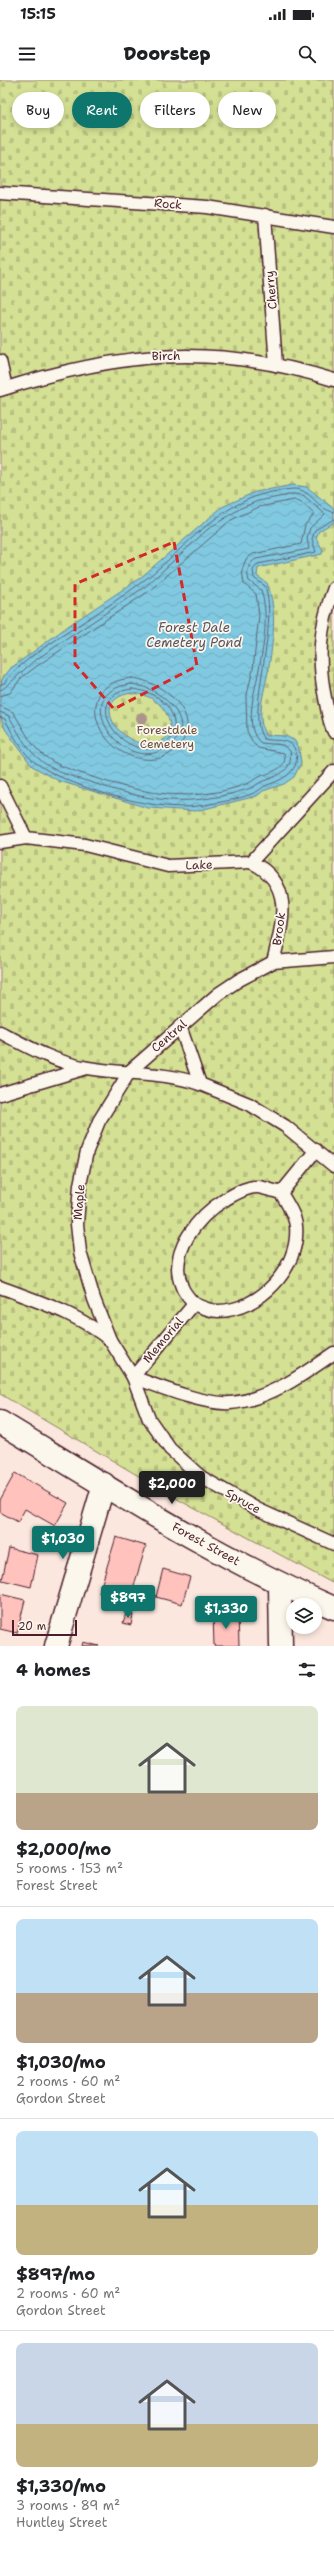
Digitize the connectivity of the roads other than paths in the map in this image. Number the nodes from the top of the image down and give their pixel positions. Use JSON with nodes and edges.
{"nodes":[{"id":1,"x":0,"y":193,"type":"edge"},
{"id":2,"x":265,"y":215,"type":"junction"},
{"id":3,"x":334,"y":227,"type":"edge"},
{"id":4,"x":0,"y":360,"type":"edge"},
{"id":5,"x":276,"y":364,"type":"junction"},
{"id":6,"x":334,"y":380,"type":"edge"},
{"id":7,"x":3,"y":389,"type":"edge"},
{"id":8,"x":334,"y":588,"type":"edge"},
{"id":9,"x":334,"y":732,"type":"edge"},
{"id":10,"x":334,"y":771,"type":"edge"},
{"id":11,"x":0,"y":786,"type":"edge"},
{"id":12,"x":26,"y":838,"type":"junction"},
{"id":13,"x":0,"y":842,"type":"edge"},
{"id":14,"x":251,"y":862,"type":"junction"},
{"id":15,"x":334,"y":957,"type":"edge"},
{"id":16,"x":273,"y":962,"type":"junction"},
{"id":17,"x":180,"y":1026,"type":"junction"},
{"id":18,"x":0,"y":1032,"type":"edge"},
{"id":19,"x":88,"y":1068,"type":"junction"},
{"id":20,"x":130,"y":1071,"type":"junction"},
{"id":21,"x":200,"y":1084,"type":"junction"},
{"id":22,"x":0,"y":1094,"type":"edge"},
{"id":23,"x":316,"y":1150,"type":"junction"},
{"id":24,"x":334,"y":1166,"type":"edge"},
{"id":25,"x":281,"y":1193,"type":"junction"},
{"id":26,"x":0,"y":1287,"type":"edge"},
{"id":27,"x":194,"y":1304,"type":"junction"},
{"id":28,"x":110,"y":1340,"type":"junction"},
{"id":29,"x":334,"y":1353,"type":"edge"},
{"id":30,"x":133,"y":1377,"type":"junction"},
{"id":31,"x":0,"y":1422,"type":"edge"},
{"id":32,"x":104,"y":1484,"type":"junction"},
{"id":33,"x":334,"y":1544,"type":"edge"},
{"id":34,"x":280,"y":1585,"type":"junction"},
{"id":35,"x":334,"y":1608,"type":"edge"},
{"id":36,"x":56,"y":1646,"type":"edge"},
{"id":37,"x":281,"y":1646,"type":"edge"}],
"edges":[{"from":1,"to":2,"type":"lane","name":"Rock"},
{"from":2,"to":3,"type":"lane","name":"Rock"},
{"from":2,"to":5,"type":"lane","name":"Cherry"},
{"from":4,"to":7,"type":"lane"},
{"from":5,"to":6,"type":"lane","name":"Birch"},
{"from":5,"to":7,"type":"lane","name":"Birch"},
{"from":8,"to":9,"type":"lane"},
{"from":10,"to":14,"type":"lane"},
{"from":11,"to":12,"type":"lane"},
{"from":12,"to":13,"type":"lane","name":"Lake"},
{"from":12,"to":14,"type":"lane","name":"Lake"},
{"from":14,"to":16,"type":"lane","name":"Brook"},
{"from":15,"to":16,"type":"lane","name":"Central"},
{"from":16,"to":17,"type":"lane","name":"Central"},
{"from":17,"to":20,"type":"lane","name":"Central"},
{"from":17,"to":21,"type":"lane"},
{"from":18,"to":19,"type":"lane"},
{"from":19,"to":20,"type":"lane"},
{"from":19,"to":22,"type":"lane"},
{"from":20,"to":21,"type":"lane"},
{"from":20,"to":28,"type":"lane","name":"Maple"},
{"from":21,"to":23,"type":"lane"},
{"from":23,"to":24,"type":"lane"},
{"from":23,"to":25,"type":"lane"},
{"from":25,"to":27,"type":"lane"},
{"from":25,"to":27,"type":"lane"},
{"from":26,"to":28,"type":"lane"},
{"from":27,"to":30,"type":"lane","name":"Memorial"},
{"from":28,"to":30,"type":"lane","name":"Spruce"},
{"from":29,"to":30,"type":"lane"},
{"from":30,"to":33,"type":"lane","name":"Spruce"},
{"from":31,"to":32,"type":"street","name":"Forest Street"},
{"from":32,"to":34,"type":"street","name":"Forest Street"},
{"from":32,"to":36,"type":"street"},
{"from":34,"to":35,"type":"street","name":"Forest Street"},
{"from":34,"to":37,"type":"street"}]}
